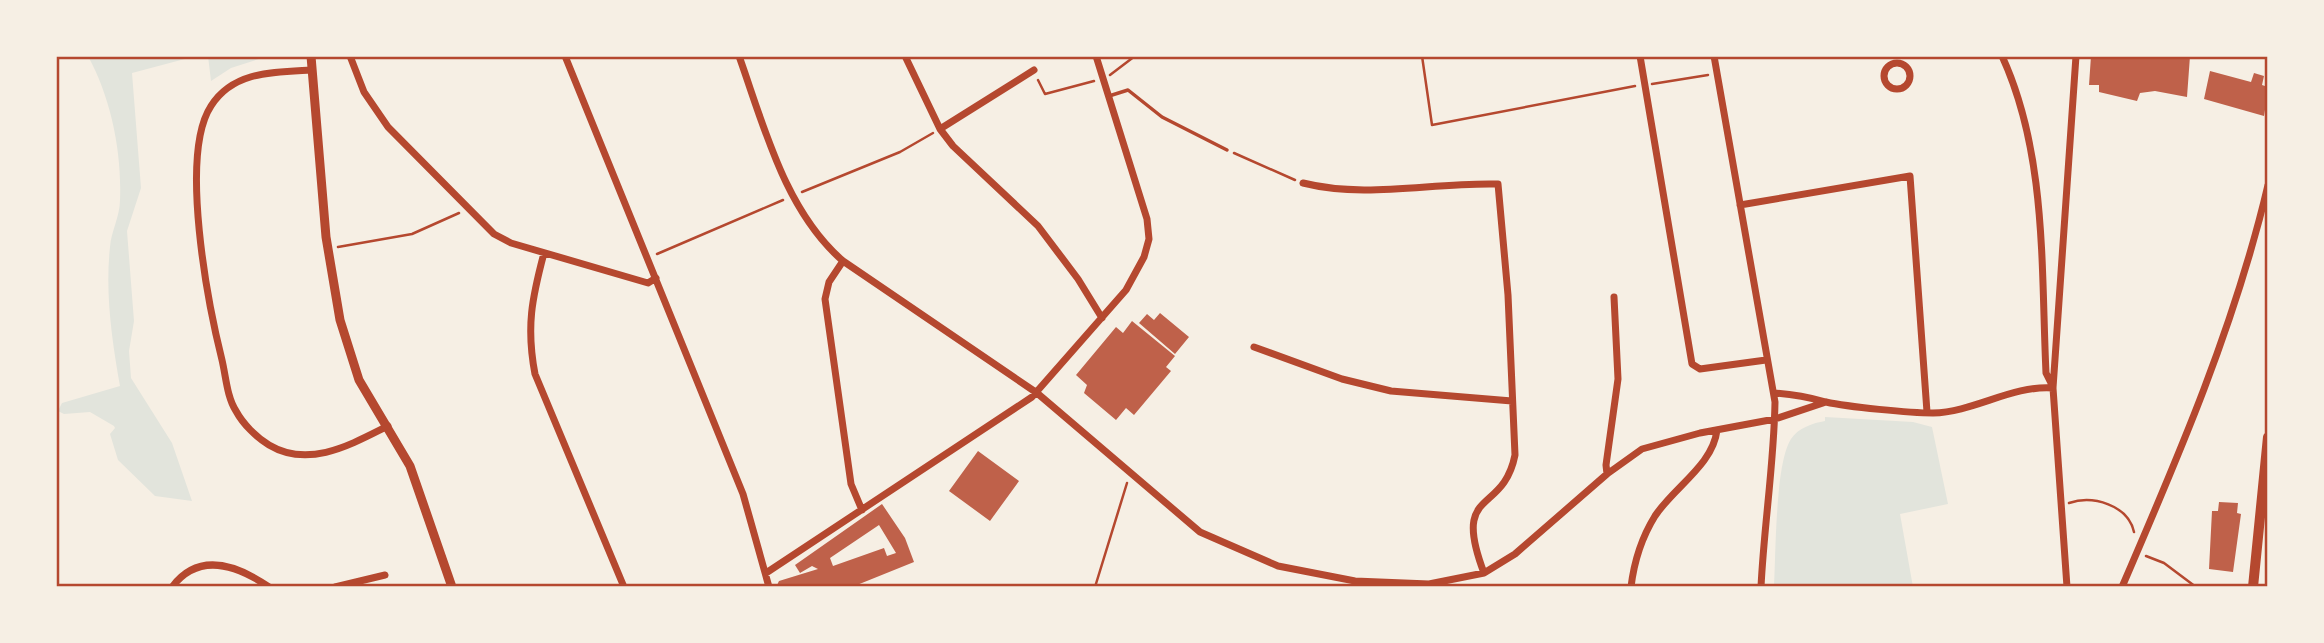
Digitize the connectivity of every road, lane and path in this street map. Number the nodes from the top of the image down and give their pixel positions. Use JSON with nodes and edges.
{"nodes":[{"id":1,"x":311,"y":56,"type":"edge"},
{"id":2,"x":350,"y":56,"type":"edge"},
{"id":3,"x":565,"y":56,"type":"edge"},
{"id":4,"x":739,"y":56,"type":"edge"},
{"id":5,"x":905,"y":56,"type":"edge"},
{"id":6,"x":1096,"y":56,"type":"edge"},
{"id":7,"x":1135,"y":56,"type":"edge"},
{"id":8,"x":1422,"y":56,"type":"edge"},
{"id":9,"x":1640,"y":56,"type":"edge"},
{"id":10,"x":1714,"y":56,"type":"edge"},
{"id":11,"x":2002,"y":56,"type":"edge"},
{"id":12,"x":2076,"y":56,"type":"edge"},
{"id":13,"x":311,"y":70,"type":"junction"},
{"id":14,"x":1034,"y":70,"type":"joint"},
{"id":15,"x":1711,"y":74,"type":"dead end"},
{"id":16,"x":1106,"y":77,"type":"junction"},
{"id":17,"x":1654,"y":83,"type":"dead end"},
{"id":18,"x":1637,"y":86,"type":"dead end"},
{"id":19,"x":1109,"y":96,"type":"junction"},
{"id":20,"x":940,"y":129,"type":"junction"},
{"id":21,"x":1227,"y":150,"type":"joint"},
{"id":22,"x":1303,"y":183,"type":"joint"},
{"id":23,"x":2268,"y":185,"type":"edge"},
{"id":24,"x":1740,"y":205,"type":"junction"},
{"id":25,"x":468,"y":208,"type":"junction"},
{"id":26,"x":327,"y":248,"type":"junction"},
{"id":27,"x":544,"y":253,"type":"junction"},
{"id":28,"x":843,"y":261,"type":"junction"},
{"id":29,"x":656,"y":278,"type":"junction"},
{"id":30,"x":1614,"y":298,"type":"dead end"},
{"id":31,"x":1101,"y":318,"type":"junction"},
{"id":32,"x":1254,"y":348,"type":"dead end"},
{"id":33,"x":1766,"y":360,"type":"junction"},
{"id":34,"x":2053,"y":388,"type":"junction"},
{"id":35,"x":1037,"y":393,"type":"junction"},
{"id":36,"x":1774,"y":394,"type":"junction"},
{"id":37,"x":1512,"y":401,"type":"junction"},
{"id":38,"x":1826,"y":402,"type":"junction"},
{"id":39,"x":1927,"y":412,"type":"junction"},
{"id":40,"x":1775,"y":419,"type":"junction"},
{"id":41,"x":388,"y":426,"type":"junction"},
{"id":42,"x":1717,"y":430,"type":"junction"},
{"id":43,"x":2268,"y":437,"type":"edge"},
{"id":44,"x":1130,"y":473,"type":"junction"},
{"id":45,"x":1607,"y":474,"type":"junction"},
{"id":46,"x":2067,"y":504,"type":"dead end"},
{"id":47,"x":862,"y":510,"type":"junction"},
{"id":48,"x":2135,"y":534,"type":"dead end"},
{"id":49,"x":2137,"y":551,"type":"junction"},
{"id":50,"x":766,"y":573,"type":"junction"},
{"id":51,"x":1484,"y":573,"type":"junction"},
{"id":52,"x":385,"y":575,"type":"dead end"},
{"id":53,"x":172,"y":587,"type":"edge"},
{"id":54,"x":269,"y":587,"type":"edge"},
{"id":55,"x":335,"y":587,"type":"edge"},
{"id":56,"x":452,"y":587,"type":"edge"},
{"id":57,"x":624,"y":587,"type":"edge"},
{"id":58,"x":769,"y":587,"type":"edge"},
{"id":59,"x":1095,"y":587,"type":"edge"},
{"id":60,"x":1631,"y":587,"type":"edge"},
{"id":61,"x":1762,"y":587,"type":"edge"},
{"id":62,"x":2067,"y":587,"type":"edge"},
{"id":63,"x":2122,"y":587,"type":"edge"},
{"id":64,"x":2196,"y":587,"type":"edge"},
{"id":65,"x":2253,"y":587,"type":"edge"}],
"edges":[{"from":1,"to":13,"type":"street"},
{"from":2,"to":25,"type":"street"},
{"from":3,"to":29,"type":"street"},
{"from":4,"to":28,"type":"street"},
{"from":5,"to":20,"type":"street"},
{"from":6,"to":16,"type":"street"},
{"from":7,"to":16,"type":"path"},
{"from":8,"to":18,"type":"path"},
{"from":9,"to":33,"type":"street"},
{"from":10,"to":24,"type":"street"},
{"from":11,"to":34,"type":"street"},
{"from":12,"to":34,"type":"street"},
{"from":13,"to":26,"type":"street"},
{"from":13,"to":41,"type":"street"},
{"from":14,"to":16,"type":"path"},
{"from":14,"to":20,"type":"street"},
{"from":15,"to":17,"type":"path"},
{"from":16,"to":19,"type":"street"},
{"from":19,"to":21,"type":"lane"},
{"from":19,"to":31,"type":"street"},
{"from":20,"to":31,"type":"street"},
{"from":21,"to":22,"type":"path"},
{"from":22,"to":37,"type":"street"},
{"from":23,"to":49,"type":"street"},
{"from":24,"to":33,"type":"street"},
{"from":24,"to":39,"type":"street"},
{"from":25,"to":26,"type":"path"},
{"from":25,"to":27,"type":"street"},
{"from":26,"to":41,"type":"street"},
{"from":27,"to":29,"type":"street"},
{"from":27,"to":57,"type":"street"},
{"from":28,"to":35,"type":"street"},
{"from":28,"to":47,"type":"street"},
{"from":29,"to":50,"type":"street"},
{"from":30,"to":45,"type":"street"},
{"from":31,"to":35,"type":"street"},
{"from":32,"to":37,"type":"street"},
{"from":33,"to":36,"type":"street"},
{"from":34,"to":39,"type":"street"},
{"from":34,"to":62,"type":"street"},
{"from":35,"to":44,"type":"street"},
{"from":35,"to":47,"type":"street"},
{"from":36,"to":38,"type":"street"},
{"from":36,"to":40,"type":"street"},
{"from":37,"to":51,"type":"street"},
{"from":38,"to":39,"type":"street"},
{"from":38,"to":40,"type":"street"},
{"from":40,"to":42,"type":"street"},
{"from":40,"to":61,"type":"street"},
{"from":41,"to":56,"type":"street"},
{"from":42,"to":45,"type":"street"},
{"from":42,"to":60,"type":"street"},
{"from":43,"to":65,"type":"main road"},
{"from":44,"to":51,"type":"street"},
{"from":44,"to":59,"type":"path"},
{"from":45,"to":51,"type":"street"},
{"from":46,"to":48,"type":"path"},
{"from":47,"to":50,"type":"street"},
{"from":49,"to":63,"type":"street"},
{"from":49,"to":64,"type":"path"},
{"from":50,"to":58,"type":"street"},
{"from":52,"to":55,"type":"street"},
{"from":53,"to":54,"type":"street"}]}
